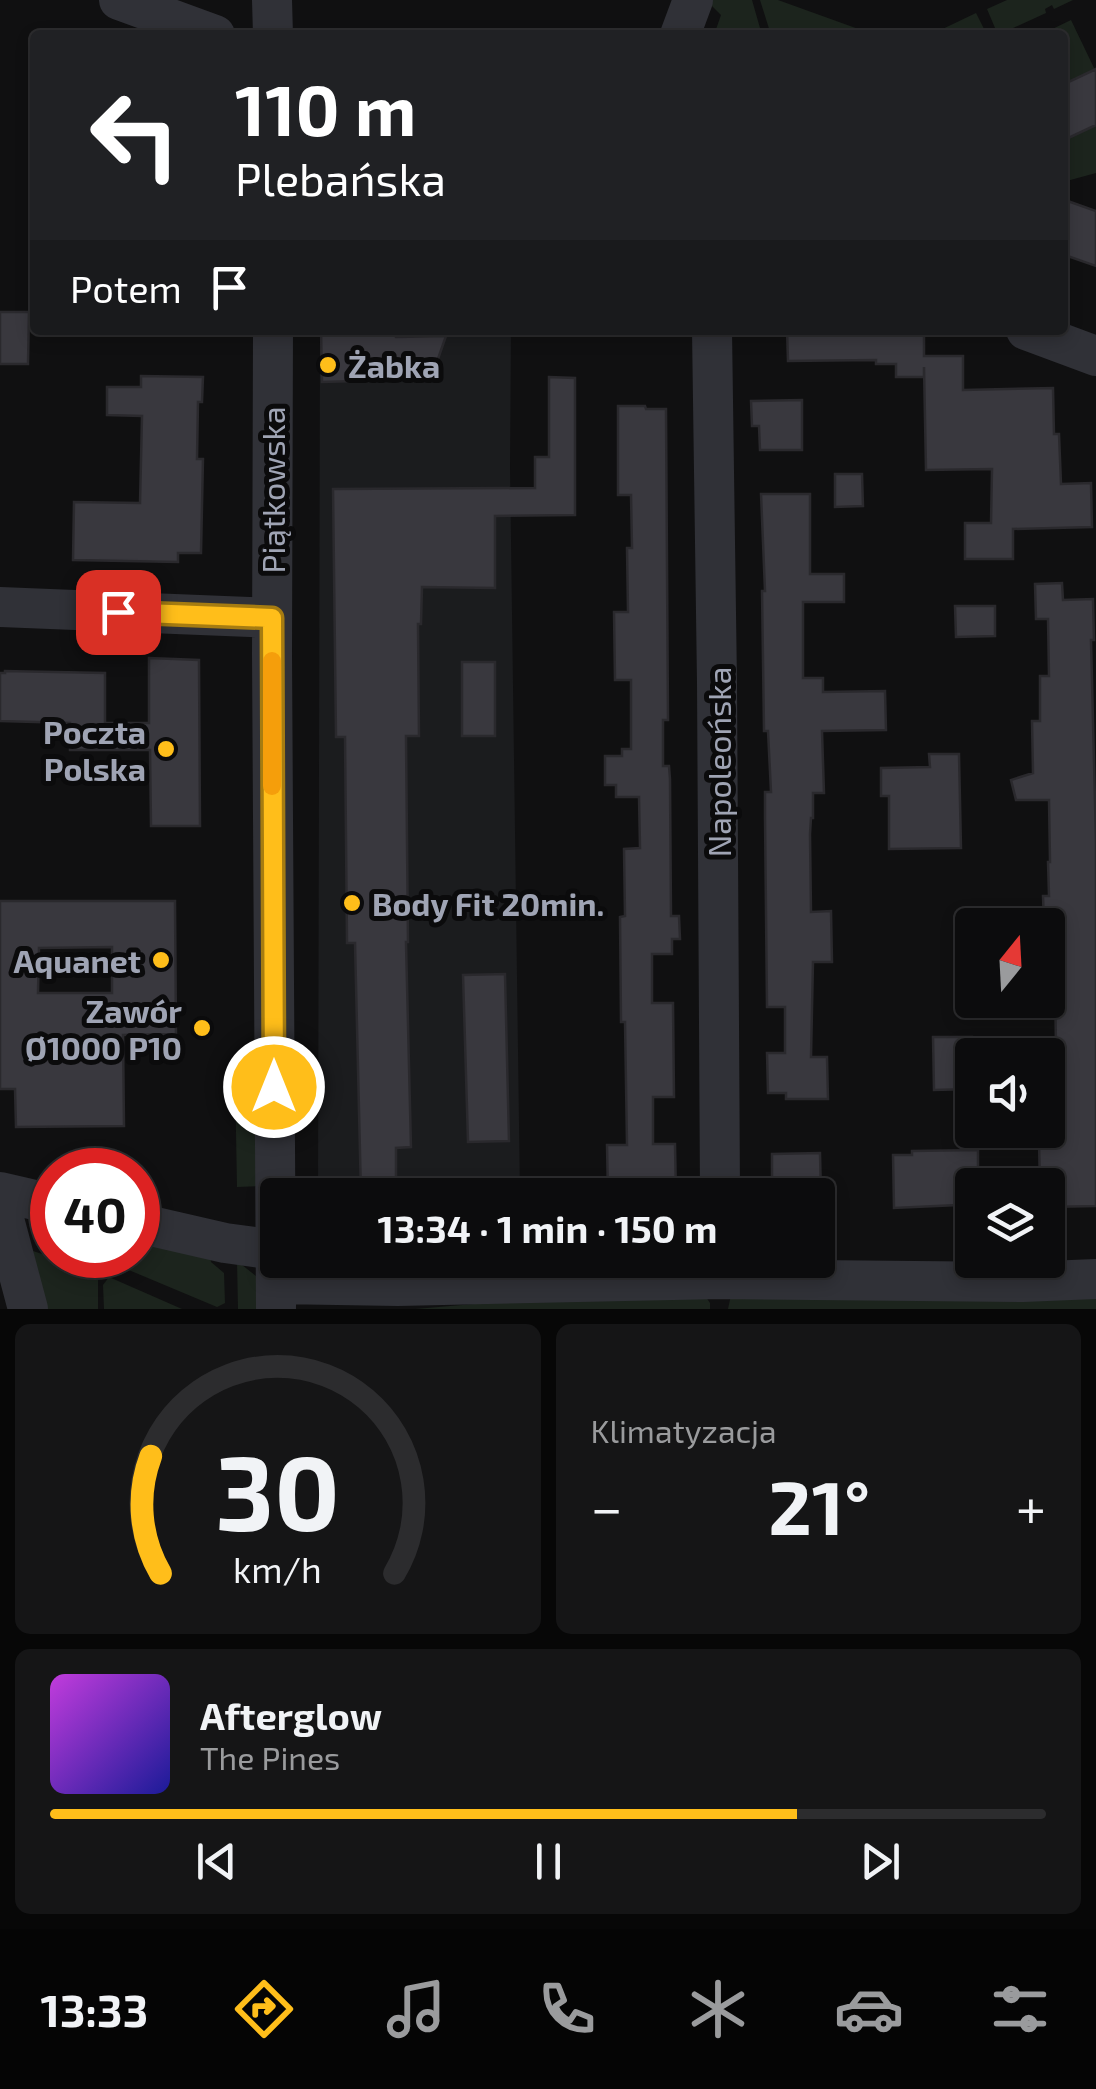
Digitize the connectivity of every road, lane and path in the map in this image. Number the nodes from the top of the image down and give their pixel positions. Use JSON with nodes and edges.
{"nodes":[{"id":1,"x":119,"y":0,"type":"edge"},
{"id":2,"x":272,"y":0,"type":"edge"},
{"id":3,"x":693,"y":0,"type":"edge"},
{"id":4,"x":201,"y":30,"type":"edge"},
{"id":5,"x":272,"y":30,"type":"edge"},
{"id":6,"x":682,"y":30,"type":"edge"},
{"id":7,"x":273,"y":335,"type":"edge"},
{"id":8,"x":712,"y":335,"type":"edge"},
{"id":9,"x":1039,"y":335,"type":"edge"},
{"id":10,"x":1096,"y":356,"type":"edge"},
{"id":11,"x":0,"y":607,"type":"edge"},
{"id":12,"x":272,"y":618,"type":"junction"},
{"id":13,"x":720,"y":1178,"type":"edge"},
{"id":14,"x":0,"y":1192,"type":"edge"},
{"id":15,"x":30,"y":1199,"type":"edge"},
{"id":16,"x":0,"y":1204,"type":"edge"},
{"id":17,"x":160,"y":1228,"type":"edge"},
{"id":18,"x":1096,"y":1279,"type":"edge"},
{"id":19,"x":276,"y":1281,"type":"edge"},
{"id":20,"x":720,"y":1283,"type":"edge"},
{"id":21,"x":28,"y":1309,"type":"edge"}],
"edges":[{"from":1,"to":4,"type":"street"},
{"from":2,"to":5,"type":"street"},
{"from":3,"to":6,"type":"street"},
{"from":7,"to":12,"type":"street","name":"Piątkowska"},
{"from":8,"to":13,"type":"street","name":"Napoleońska"},
{"from":9,"to":10,"type":"street"},
{"from":11,"to":12,"type":"street"},
{"from":12,"to":19,"type":"street","name":"Piątkowska"},
{"from":14,"to":15,"type":"street"},
{"from":16,"to":21,"type":"street"},
{"from":17,"to":19,"type":"street"},
{"from":18,"to":20,"type":"street"},
{"from":19,"to":20,"type":"street"}]}
